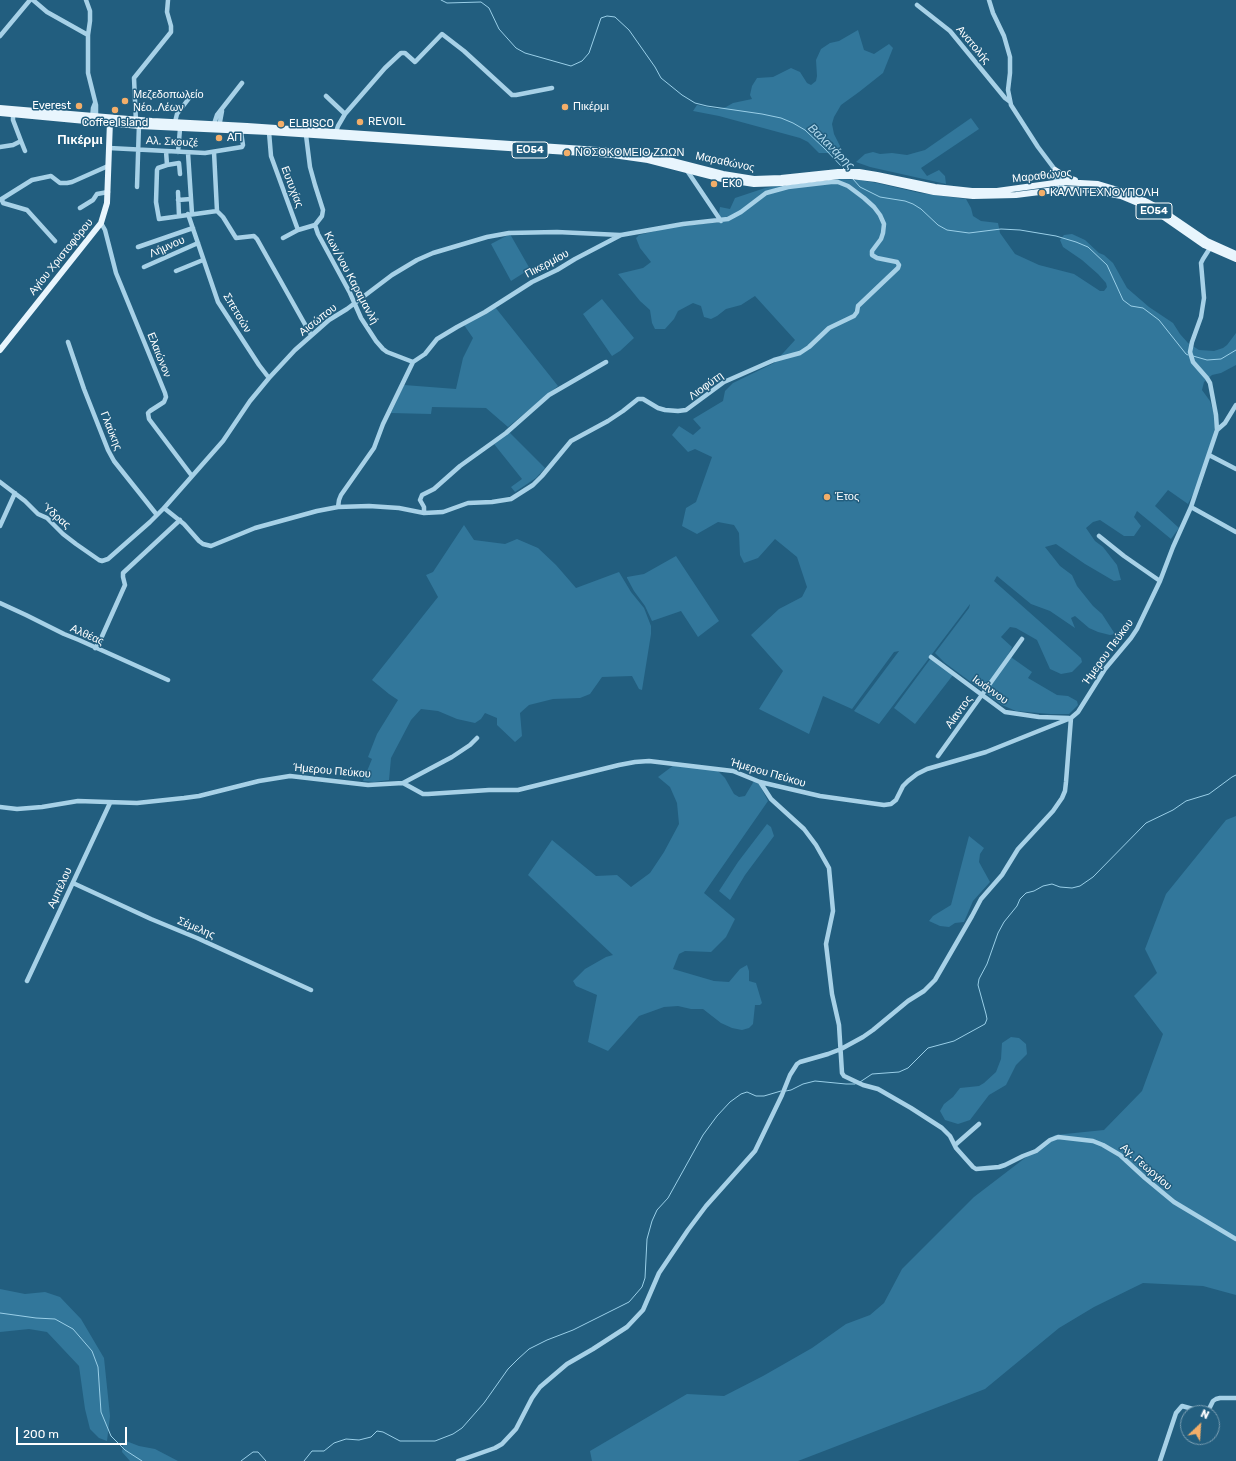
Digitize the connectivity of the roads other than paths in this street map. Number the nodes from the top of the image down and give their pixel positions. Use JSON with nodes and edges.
{"nodes":[{"id":1,"x":31,"y":0,"type":"edge"},
{"id":2,"x":86,"y":0,"type":"edge"},
{"id":3,"x":168,"y":0,"type":"edge"},
{"id":4,"x":989,"y":0,"type":"edge"},
{"id":5,"x":917,"y":5,"type":"dead end"},
{"id":6,"x":88,"y":35,"type":"junction"},
{"id":7,"x":0,"y":36,"type":"edge"},
{"id":8,"x":242,"y":83,"type":"dead end"},
{"id":9,"x":552,"y":88,"type":"dead end"},
{"id":10,"x":326,"y":96,"type":"dead end"},
{"id":11,"x":190,"y":97,"type":"dead end"},
{"id":12,"x":1010,"y":102,"type":"junction"},
{"id":13,"x":0,"y":108,"type":"edge"},
{"id":14,"x":0,"y":113,"type":"edge"},
{"id":15,"x":13,"y":114,"type":"junction"},
{"id":16,"x":345,"y":114,"type":"junction"},
{"id":17,"x":94,"y":119,"type":"junction"},
{"id":18,"x":110,"y":121,"type":"junction"},
{"id":19,"x":175,"y":122,"type":"junction"},
{"id":20,"x":138,"y":123,"type":"junction"},
{"id":21,"x":216,"y":127,"type":"junction"},
{"id":22,"x":180,"y":129,"type":"junction"},
{"id":23,"x":241,"y":132,"type":"junction"},
{"id":24,"x":269,"y":132,"type":"junction"},
{"id":25,"x":336,"y":132,"type":"junction"},
{"id":26,"x":306,"y":135,"type":"junction"},
{"id":27,"x":21,"y":141,"type":"junction"},
{"id":28,"x":0,"y":147,"type":"edge"},
{"id":29,"x":109,"y":148,"type":"junction"},
{"id":30,"x":138,"y":150,"type":"junction"},
{"id":31,"x":25,"y":151,"type":"dead end"},
{"id":32,"x":166,"y":151,"type":"junction"},
{"id":33,"x":178,"y":152,"type":"junction"},
{"id":34,"x":214,"y":152,"type":"junction"},
{"id":35,"x":188,"y":153,"type":"junction"},
{"id":36,"x":108,"y":166,"type":"junction"},
{"id":37,"x":167,"y":166,"type":"junction"},
{"id":38,"x":686,"y":169,"type":"junction"},
{"id":39,"x":1054,"y":169,"type":"junction"},
{"id":40,"x":180,"y":174,"type":"dead end"},
{"id":41,"x":838,"y":174,"type":"junction"},
{"id":42,"x":859,"y":174,"type":"junction"},
{"id":43,"x":1080,"y":182,"type":"junction"},
{"id":44,"x":1048,"y":184,"type":"junction"},
{"id":45,"x":1060,"y":185,"type":"junction"},
{"id":46,"x":137,"y":187,"type":"dead end"},
{"id":47,"x":108,"y":192,"type":"junction"},
{"id":48,"x":178,"y":192,"type":"dead end"},
{"id":49,"x":191,"y":199,"type":"junction"},
{"id":50,"x":1,"y":200,"type":"edge"},
{"id":51,"x":178,"y":200,"type":"junction"},
{"id":52,"x":80,"y":208,"type":"dead end"},
{"id":53,"x":217,"y":211,"type":"junction"},
{"id":54,"x":190,"y":214,"type":"junction"},
{"id":55,"x":179,"y":216,"type":"junction"},
{"id":56,"x":721,"y":221,"type":"junction"},
{"id":57,"x":101,"y":223,"type":"junction"},
{"id":58,"x":315,"y":225,"type":"junction"},
{"id":59,"x":193,"y":228,"type":"junction"},
{"id":60,"x":298,"y":230,"type":"junction"},
{"id":61,"x":622,"y":235,"type":"junction"},
{"id":62,"x":283,"y":238,"type":"dead end"},
{"id":63,"x":55,"y":241,"type":"dead end"},
{"id":64,"x":198,"y":244,"type":"junction"},
{"id":65,"x":138,"y":247,"type":"dead end"},
{"id":66,"x":1210,"y":248,"type":"junction"},
{"id":67,"x":1236,"y":254,"type":"edge"},
{"id":68,"x":1236,"y":259,"type":"edge"},
{"id":69,"x":203,"y":260,"type":"junction"},
{"id":70,"x":899,"y":263,"type":"joint"},
{"id":71,"x":144,"y":267,"type":"dead end"},
{"id":72,"x":176,"y":271,"type":"dead end"},
{"id":73,"x":354,"y":304,"type":"junction"},
{"id":74,"x":311,"y":335,"type":"junction"},
{"id":75,"x":68,"y":342,"type":"dead end"},
{"id":76,"x":0,"y":350,"type":"edge"},
{"id":77,"x":413,"y":362,"type":"junction"},
{"id":78,"x":606,"y":362,"type":"dead end"},
{"id":79,"x":269,"y":378,"type":"junction"},
{"id":80,"x":1236,"y":405,"type":"edge"},
{"id":81,"x":1217,"y":430,"type":"junction"},
{"id":82,"x":1209,"y":454,"type":"junction"},
{"id":83,"x":1236,"y":469,"type":"edge"},
{"id":84,"x":192,"y":476,"type":"junction"},
{"id":85,"x":0,"y":482,"type":"edge"},
{"id":86,"x":15,"y":493,"type":"junction"},
{"id":87,"x":338,"y":507,"type":"junction"},
{"id":88,"x":1191,"y":507,"type":"junction"},
{"id":89,"x":164,"y":508,"type":"junction"},
{"id":90,"x":424,"y":513,"type":"junction"},
{"id":91,"x":157,"y":516,"type":"junction"},
{"id":92,"x":180,"y":520,"type":"junction"},
{"id":93,"x":0,"y":526,"type":"edge"},
{"id":94,"x":1236,"y":532,"type":"edge"},
{"id":95,"x":1099,"y":536,"type":"dead end"},
{"id":96,"x":102,"y":561,"type":"joint"},
{"id":97,"x":1160,"y":581,"type":"junction"},
{"id":98,"x":0,"y":603,"type":"edge"},
{"id":99,"x":1022,"y":639,"type":"dead end"},
{"id":100,"x":95,"y":648,"type":"junction"},
{"id":101,"x":931,"y":657,"type":"dead end"},
{"id":102,"x":168,"y":680,"type":"dead end"},
{"id":103,"x":982,"y":695,"type":"junction"},
{"id":104,"x":1071,"y":718,"type":"junction"},
{"id":105,"x":477,"y":738,"type":"dead end"},
{"id":106,"x":938,"y":756,"type":"dead end"},
{"id":107,"x":760,"y":782,"type":"junction"},
{"id":108,"x":403,"y":783,"type":"junction"},
{"id":109,"x":110,"y":802,"type":"junction"},
{"id":110,"x":0,"y":807,"type":"edge"},
{"id":111,"x":73,"y":883,"type":"junction"},
{"id":112,"x":28,"y":981,"type":"dead end"},
{"id":113,"x":312,"y":990,"type":"dead end"},
{"id":114,"x":840,"y":1049,"type":"junction"},
{"id":115,"x":979,"y":1124,"type":"dead end"},
{"id":116,"x":955,"y":1145,"type":"junction"},
{"id":117,"x":1236,"y":1240,"type":"edge"},
{"id":118,"x":1236,"y":1398,"type":"edge"},
{"id":119,"x":458,"y":1461,"type":"edge"},
{"id":120,"x":1160,"y":1461,"type":"edge"}],
"edges":[{"from":1,"to":6,"type":"street"},
{"from":1,"to":7,"type":"street"},
{"from":2,"to":6,"type":"street"},
{"from":3,"to":20,"type":"street"},
{"from":4,"to":12,"type":"street"},
{"from":5,"to":12,"type":"street","name":"Ανατολής"},
{"from":6,"to":17,"type":"street"},
{"from":8,"to":21,"type":"street"},
{"from":9,"to":16,"type":"street"},
{"from":10,"to":16,"type":"street"},
{"from":11,"to":19,"type":"street"},
{"from":12,"to":39,"type":"street"},
{"from":13,"to":17,"type":"main road","name":"Μαραθώνος","number":"ΕΟ54"},
{"from":14,"to":15,"type":"main road","name":"Μαραθώνος","number":"ΕΟ54"},
{"from":15,"to":17,"type":"main road","name":"Μαραθώνος","number":"ΕΟ54"},
{"from":15,"to":27,"type":"street"},
{"from":16,"to":25,"type":"street"},
{"from":17,"to":18,"type":"main road","name":"Μαραθώνος","number":"ΕΟ54"},
{"from":18,"to":20,"type":"main road","name":"Μαραθώνος","number":"ΕΟ54"},
{"from":18,"to":29,"type":"main road","name":"Αγίου Χριστοφόρου"},
{"from":19,"to":20,"type":"main road","name":"Μαραθώνος","number":"ΕΟ54"},
{"from":19,"to":21,"type":"main road","name":"Μαραθώνος","number":"ΕΟ54"},
{"from":20,"to":22,"type":"main road","name":"Μαραθώνος","number":"ΕΟ54"},
{"from":20,"to":30,"type":"street"},
{"from":21,"to":22,"type":"main road","name":"Μαραθώνος","number":"ΕΟ54"},
{"from":21,"to":23,"type":"main road","name":"Μαραθώνος","number":"ΕΟ54"},
{"from":21,"to":25,"type":"main road","name":"Μαραθώνος","number":"ΕΟ54"},
{"from":22,"to":33,"type":"street"},
{"from":23,"to":24,"type":"main road","name":"Μαραθώνος","number":"ΕΟ54"},
{"from":23,"to":34,"type":"street","name":"Αλ. Σκουζέ"},
{"from":24,"to":26,"type":"main road","name":"Μαραθώνος","number":"ΕΟ54"},
{"from":24,"to":60,"type":"street","name":"Ευτυχίας"},
{"from":25,"to":41,"type":"main road","name":"Μαραθώνος","number":"ΕΟ54"},
{"from":26,"to":38,"type":"main road","name":"Μαραθώνος","number":"ΕΟ54"},
{"from":26,"to":58,"type":"street","name":"Κων/νου Καραμανλή"},
{"from":27,"to":28,"type":"street"},
{"from":27,"to":31,"type":"street"},
{"from":29,"to":30,"type":"street","name":"Αλ. Σκουζέ"},
{"from":29,"to":36,"type":"main road","name":"Αγίου Χριστοφόρου"},
{"from":30,"to":32,"type":"street","name":"Αλ. Σκουζέ"},
{"from":30,"to":46,"type":"street"},
{"from":32,"to":33,"type":"street","name":"Αλ. Σκουζέ"},
{"from":32,"to":37,"type":"street"},
{"from":33,"to":35,"type":"street","name":"Αλ. Σκουζέ"},
{"from":34,"to":35,"type":"street","name":"Αλ. Σκουζέ"},
{"from":34,"to":53,"type":"street"},
{"from":35,"to":49,"type":"street","name":"Σπετσών"},
{"from":36,"to":47,"type":"main road","name":"Αγίου Χριστοφόρου"},
{"from":36,"to":50,"type":"street"},
{"from":37,"to":40,"type":"street"},
{"from":37,"to":55,"type":"street"},
{"from":38,"to":41,"type":"main road","name":"Μαραθώνος","number":"ΕΟ54"},
{"from":38,"to":56,"type":"street"},
{"from":39,"to":43,"type":"main road"},
{"from":39,"to":44,"type":"main road"},
{"from":39,"to":45,"type":"street"},
{"from":41,"to":42,"type":"main road","name":"Μαραθώνος","number":"ΕΟ54"},
{"from":42,"to":44,"type":"main road","name":"Μαραθώνος","number":"ΕΟ54"},
{"from":42,"to":45,"type":"main road","name":"Μαραθώνος","number":"ΕΟ54"},
{"from":43,"to":45,"type":"main road","name":"Μαραθώνος","number":"ΕΟ54"},
{"from":43,"to":67,"type":"main road","name":"Μαραθώνος","number":"ΕΟ54"},
{"from":44,"to":45,"type":"main road","name":"Μαραθώνος","number":"ΕΟ54"},
{"from":45,"to":66,"type":"main road","name":"Μαραθώνος","number":"ΕΟ54"},
{"from":47,"to":52,"type":"street"},
{"from":47,"to":57,"type":"main road","name":"Αγίου Χριστοφόρου"},
{"from":48,"to":51,"type":"street"},
{"from":49,"to":51,"type":"street"},
{"from":49,"to":54,"type":"street","name":"Σπετσών"},
{"from":50,"to":63,"type":"street"},
{"from":51,"to":55,"type":"street"},
{"from":53,"to":54,"type":"street"},
{"from":53,"to":74,"type":"street"},
{"from":54,"to":55,"type":"street"},
{"from":54,"to":59,"type":"street","name":"Σπετσών"},
{"from":56,"to":61,"type":"street","name":"Πικερμίου"},
{"from":56,"to":70,"type":"street","name":"Πικερμίου"},
{"from":57,"to":76,"type":"main road","name":"Αγίου Χριστοφόρου"},
{"from":57,"to":84,"type":"street","name":"Ελαιώνον"},
{"from":58,"to":60,"type":"street"},
{"from":58,"to":73,"type":"street","name":"Κων/νου Καραμανλή"},
{"from":59,"to":64,"type":"street","name":"Σπετσών"},
{"from":59,"to":65,"type":"street"},
{"from":60,"to":62,"type":"street"},
{"from":61,"to":73,"type":"street","name":"Αισώπου"},
{"from":61,"to":77,"type":"street","name":"Πικερμίου"},
{"from":64,"to":69,"type":"street","name":"Σπετσών"},
{"from":64,"to":71,"type":"street","name":"Λήμνου"},
{"from":66,"to":68,"type":"main road","name":"Μαραθώνος","number":"ΕΟ54"},
{"from":66,"to":81,"type":"street","name":"Ήμερου Πεύκου"},
{"from":69,"to":72,"type":"street"},
{"from":69,"to":79,"type":"street","name":"Σπετσών"},
{"from":70,"to":90,"type":"street","name":"Λιοφύτη"},
{"from":73,"to":74,"type":"street","name":"Αισώπου"},
{"from":73,"to":77,"type":"street","name":"Κων/νου Καραμανλή"},
{"from":74,"to":79,"type":"street","name":"Αισώπου"},
{"from":75,"to":91,"type":"street","name":"Γλαύκης"},
{"from":77,"to":87,"type":"street","name":"Πικερμίου"},
{"from":78,"to":90,"type":"street"},
{"from":79,"to":84,"type":"street","name":"Αισώπου"},
{"from":80,"to":81,"type":"street"},
{"from":81,"to":82,"type":"street","name":"Ήμερου Πεύκου"},
{"from":82,"to":83,"type":"street"},
{"from":82,"to":88,"type":"street","name":"Ήμερου Πεύκου"},
{"from":84,"to":89,"type":"street","name":"Αισώπου"},
{"from":85,"to":86,"type":"street","name":"Ύδρας"},
{"from":86,"to":93,"type":"street"},
{"from":86,"to":96,"type":"street","name":"Ύδρας"},
{"from":87,"to":90,"type":"street"},
{"from":87,"to":92,"type":"street"},
{"from":88,"to":94,"type":"street"},
{"from":88,"to":97,"type":"street","name":"Ήμερου Πεύκου"},
{"from":89,"to":91,"type":"street","name":"Αισώπου"},
{"from":89,"to":92,"type":"street"},
{"from":91,"to":96,"type":"street","name":"Αισώπου"},
{"from":92,"to":100,"type":"street"},
{"from":95,"to":97,"type":"street"},
{"from":97,"to":104,"type":"street","name":"Ήμερου Πεύκου"},
{"from":98,"to":100,"type":"street","name":"Αλθέας"},
{"from":99,"to":103,"type":"street","name":"Αίαντος"},
{"from":100,"to":102,"type":"street","name":"Αλθέας"},
{"from":101,"to":103,"type":"street","name":"Ιωάννου"},
{"from":103,"to":104,"type":"street","name":"Ιωάννου"},
{"from":103,"to":106,"type":"street","name":"Αίαντος"},
{"from":104,"to":107,"type":"street","name":"Ήμερου Πεύκου"},
{"from":104,"to":114,"type":"street"},
{"from":105,"to":108,"type":"street"},
{"from":107,"to":108,"type":"street","name":"Ήμερου Πεύκου"},
{"from":107,"to":114,"type":"street"},
{"from":108,"to":109,"type":"street","name":"Ήμερου Πεύκου"},
{"from":109,"to":110,"type":"street","name":"Ήμερου Πεύκου"},
{"from":109,"to":111,"type":"street","name":"Αμπέλου"},
{"from":111,"to":112,"type":"street","name":"Αμπέλου"},
{"from":111,"to":113,"type":"street","name":"Σέμελης"},
{"from":114,"to":116,"type":"street","name":"Αγ. Γεωργίου"},
{"from":114,"to":119,"type":"street"},
{"from":115,"to":116,"type":"street"},
{"from":116,"to":117,"type":"street","name":"Αγ. Γεωργίου"},
{"from":118,"to":120,"type":"street"}]}
